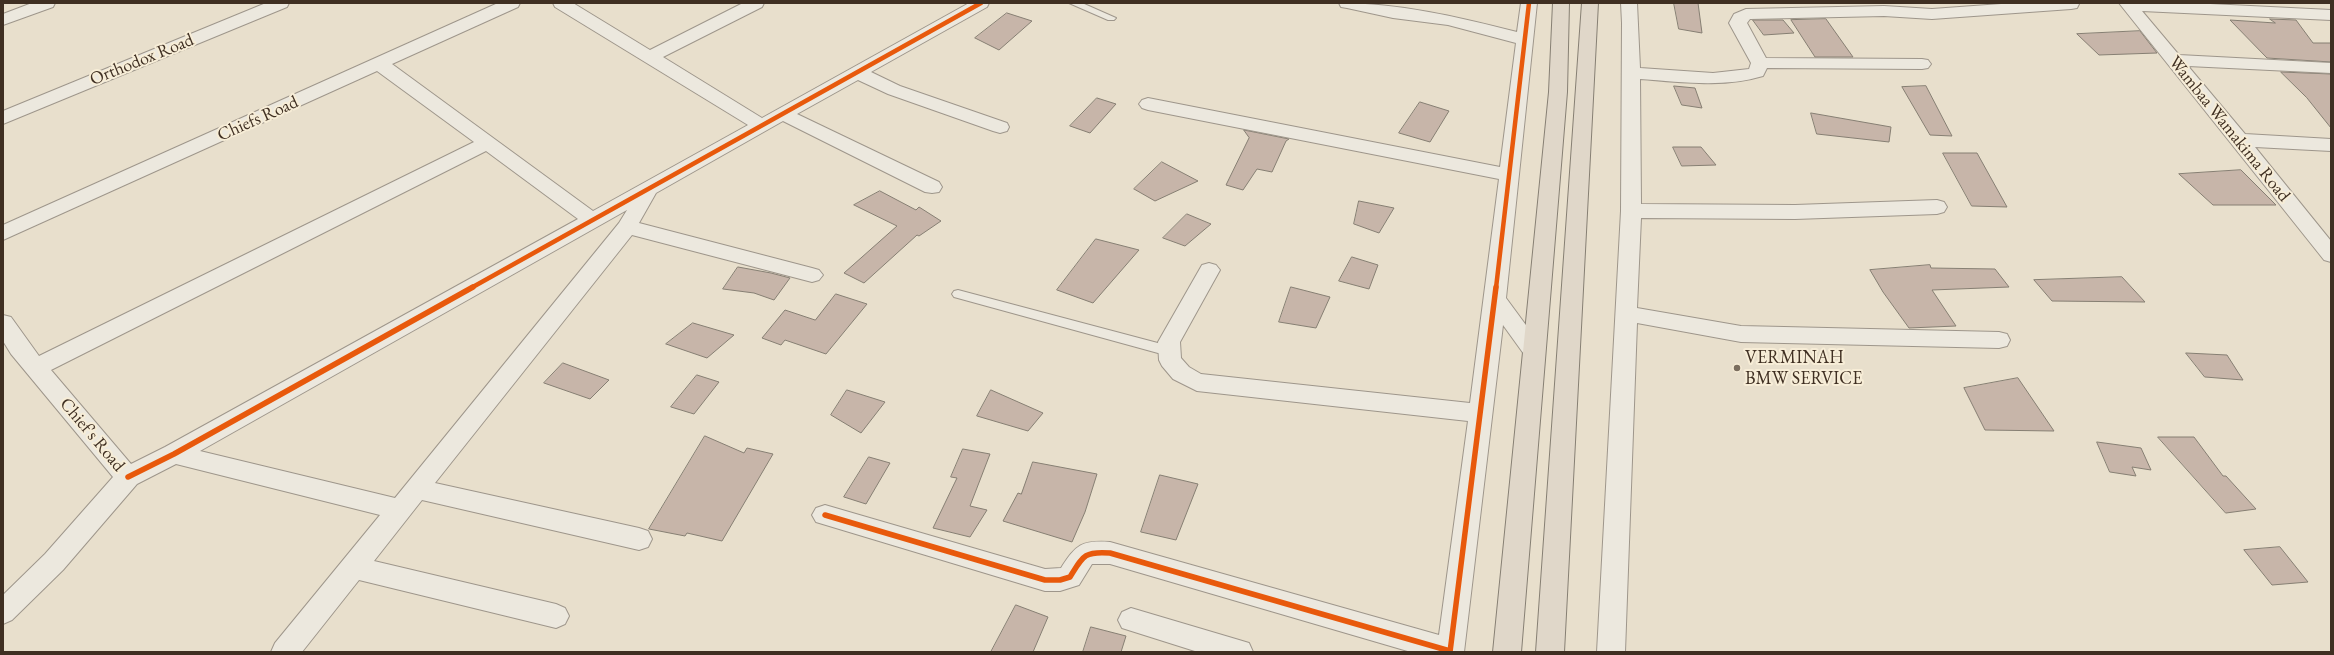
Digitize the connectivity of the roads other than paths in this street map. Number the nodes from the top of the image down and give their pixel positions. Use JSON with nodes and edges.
{"nodes":[{"id":1,"x":47,"y":3,"type":"edge"},
{"id":2,"x":281,"y":3,"type":"edge"},
{"id":3,"x":512,"y":3,"type":"edge"},
{"id":4,"x":561,"y":3,"type":"edge"},
{"id":5,"x":756,"y":3,"type":"edge"},
{"id":6,"x":981,"y":3,"type":"edge"},
{"id":7,"x":1074,"y":3,"type":"edge"},
{"id":8,"x":1347,"y":3,"type":"edge"},
{"id":9,"x":1528,"y":3,"type":"edge"},
{"id":10,"x":1561,"y":3,"type":"edge"},
{"id":11,"x":1590,"y":3,"type":"edge"},
{"id":12,"x":1629,"y":3,"type":"edge"},
{"id":13,"x":2071,"y":4,"type":"dead end"},
{"id":14,"x":2128,"y":4,"type":"edge"},
{"id":15,"x":2331,"y":15,"type":"edge"},
{"id":16,"x":1111,"y":18,"type":"dead end"},
{"id":17,"x":3,"y":20,"type":"edge"},
{"id":18,"x":1526,"y":40,"type":"junction"},
{"id":19,"x":650,"y":57,"type":"junction"},
{"id":20,"x":2174,"y":60,"type":"junction"},
{"id":21,"x":1760,"y":63,"type":"junction"},
{"id":22,"x":380,"y":64,"type":"junction"},
{"id":23,"x":1922,"y":64,"type":"dead end"},
{"id":24,"x":2331,"y":68,"type":"edge"},
{"id":25,"x":856,"y":72,"type":"junction"},
{"id":26,"x":1632,"y":73,"type":"junction"},
{"id":27,"x":1148,"y":104,"type":"dead end"},
{"id":28,"x":783,"y":114,"type":"junction"},
{"id":29,"x":3,"y":118,"type":"edge"},
{"id":30,"x":762,"y":126,"type":"junction"},
{"id":31,"x":1000,"y":127,"type":"dead end"},
{"id":32,"x":2240,"y":140,"type":"junction"},
{"id":33,"x":488,"y":144,"type":"junction"},
{"id":34,"x":2331,"y":145,"type":"edge"},
{"id":35,"x":1509,"y":175,"type":"junction"},
{"id":36,"x":932,"y":187,"type":"dead end"},
{"id":37,"x":649,"y":189,"type":"junction"},
{"id":38,"x":1936,"y":207,"type":"dead end"},
{"id":39,"x":1631,"y":211,"type":"junction"},
{"id":40,"x":594,"y":221,"type":"junction"},
{"id":41,"x":627,"y":227,"type":"junction"},
{"id":42,"x":3,"y":233,"type":"edge"},
{"id":43,"x":2331,"y":255,"type":"edge"},
{"id":44,"x":1209,"y":270,"type":"dead end"},
{"id":45,"x":812,"y":275,"type":"dead end"},
{"id":46,"x":958,"y":294,"type":"dead end"},
{"id":47,"x":1495,"y":300,"type":"junction"},
{"id":48,"x":1626,"y":313,"type":"junction"},
{"id":49,"x":3,"y":323,"type":"edge"},
{"id":50,"x":1999,"y":340,"type":"dead end"},
{"id":51,"x":1169,"y":351,"type":"junction"},
{"id":52,"x":1534,"y":351,"type":"junction"},
{"id":53,"x":11,"y":353,"type":"edge"},
{"id":54,"x":35,"y":368,"type":"junction"},
{"id":55,"x":1480,"y":413,"type":"junction"},
{"id":56,"x":174,"y":454,"type":"junction"},
{"id":57,"x":128,"y":477,"type":"junction"},
{"id":58,"x":416,"y":489,"type":"junction"},
{"id":59,"x":399,"y":509,"type":"junction"},
{"id":60,"x":825,"y":515,"type":"dead end"},
{"id":61,"x":639,"y":539,"type":"dead end"},
{"id":62,"x":353,"y":567,"type":"junction"},
{"id":63,"x":3,"y":612,"type":"edge"},
{"id":64,"x":556,"y":616,"type":"dead end"},
{"id":65,"x":1131,"y":620,"type":"dead end"},
{"id":66,"x":285,"y":652,"type":"edge"},
{"id":67,"x":1239,"y":652,"type":"edge"},
{"id":68,"x":1450,"y":652,"type":"edge"},
{"id":69,"x":1507,"y":652,"type":"edge"},
{"id":70,"x":1550,"y":652,"type":"edge"},
{"id":71,"x":1611,"y":652,"type":"edge"}],
"edges":[{"from":1,"to":17,"type":"street"},
{"from":2,"to":29,"type":"street","name":"Orthodox Road"},
{"from":3,"to":22,"type":"street","name":"Chiefs Road"},
{"from":4,"to":19,"type":"street"},
{"from":5,"to":19,"type":"street"},
{"from":6,"to":25,"type":"street"},
{"from":7,"to":16,"type":"lane"},
{"from":8,"to":18,"type":"street"},
{"from":9,"to":18,"type":"street"},
{"from":10,"to":52,"type":"highway"},
{"from":11,"to":70,"type":"highway"},
{"from":12,"to":26,"type":"street"},
{"from":13,"to":21,"type":"street"},
{"from":14,"to":15,"type":"street"},
{"from":14,"to":20,"type":"street","name":"Wambaa Wamakima Road"},
{"from":18,"to":35,"type":"street"},
{"from":19,"to":30,"type":"street"},
{"from":20,"to":24,"type":"street"},
{"from":20,"to":32,"type":"street","name":"Wambaa Wamakima Road"},
{"from":21,"to":23,"type":"street"},
{"from":21,"to":26,"type":"street"},
{"from":22,"to":33,"type":"street"},
{"from":22,"to":42,"type":"street","name":"Chiefs Road"},
{"from":25,"to":28,"type":"street"},
{"from":25,"to":31,"type":"street"},
{"from":26,"to":39,"type":"street"},
{"from":27,"to":35,"type":"street"},
{"from":28,"to":30,"type":"street"},
{"from":28,"to":36,"type":"street"},
{"from":30,"to":37,"type":"street"},
{"from":32,"to":34,"type":"street"},
{"from":32,"to":43,"type":"street","name":"Wambaa Wamakima Road"},
{"from":33,"to":40,"type":"street"},
{"from":33,"to":54,"type":"street"},
{"from":35,"to":47,"type":"street"},
{"from":37,"to":40,"type":"street"},
{"from":37,"to":41,"type":"street"},
{"from":38,"to":39,"type":"street"},
{"from":39,"to":48,"type":"street"},
{"from":40,"to":56,"type":"street"},
{"from":41,"to":45,"type":"street"},
{"from":41,"to":58,"type":"street"},
{"from":44,"to":51,"type":"street"},
{"from":46,"to":51,"type":"lane"},
{"from":47,"to":52,"type":"street"},
{"from":47,"to":55,"type":"street"},
{"from":48,"to":50,"type":"street"},
{"from":48,"to":71,"type":"street"},
{"from":49,"to":53,"type":"street","name":"Chief's Road"},
{"from":51,"to":55,"type":"street"},
{"from":52,"to":69,"type":"highway"},
{"from":53,"to":54,"type":"street","name":"Chief's Road"},
{"from":54,"to":57,"type":"street","name":"Chief's Road"},
{"from":55,"to":68,"type":"street"},
{"from":56,"to":57,"type":"street"},
{"from":56,"to":59,"type":"street"},
{"from":57,"to":63,"type":"street","name":"Chief's Road"},
{"from":58,"to":59,"type":"street"},
{"from":58,"to":61,"type":"street"},
{"from":59,"to":62,"type":"street"},
{"from":60,"to":68,"type":"street"},
{"from":62,"to":64,"type":"street"},
{"from":62,"to":66,"type":"street"},
{"from":65,"to":67,"type":"street"}]}
